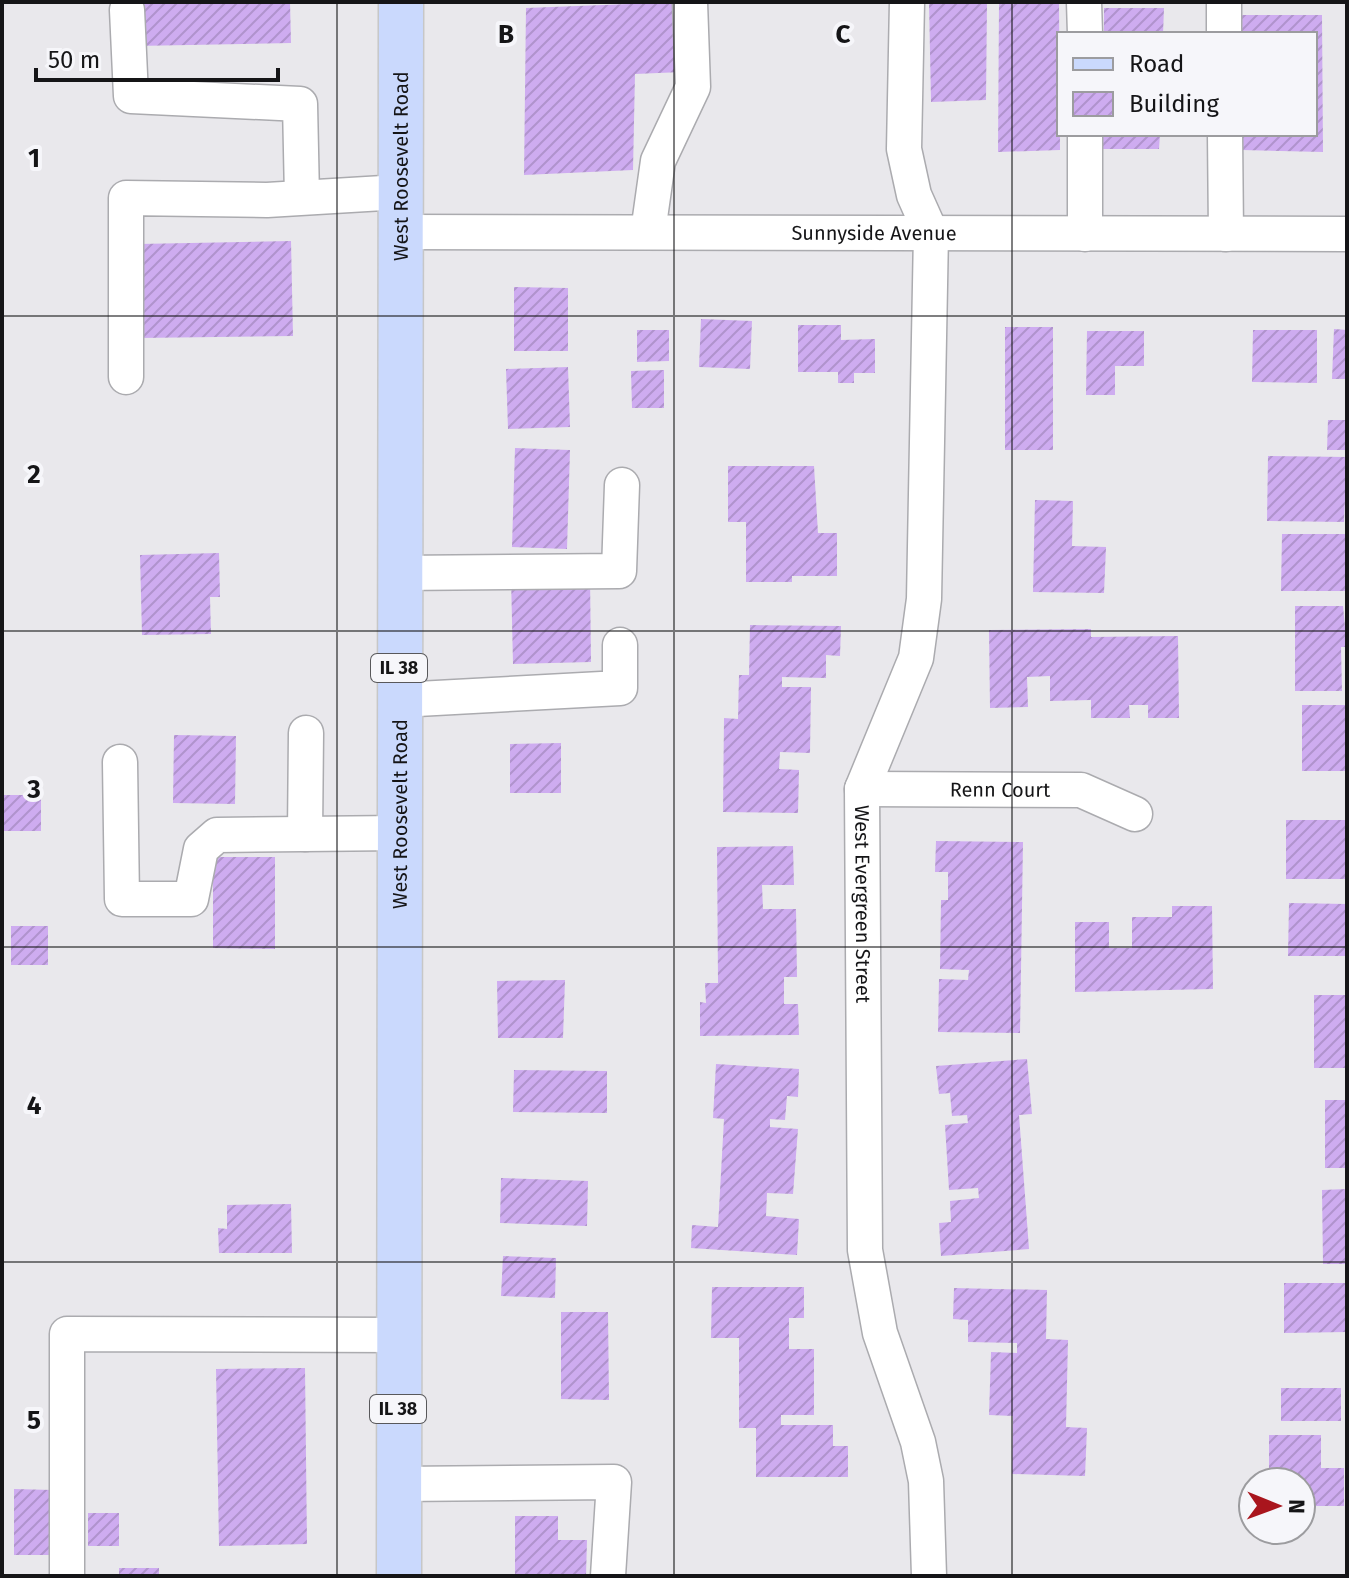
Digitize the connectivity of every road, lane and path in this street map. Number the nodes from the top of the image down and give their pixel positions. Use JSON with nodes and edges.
{"nodes":[{"id":1,"x":401,"y":2,"type":"edge"},
{"id":2,"x":690,"y":2,"type":"edge"},
{"id":3,"x":907,"y":2,"type":"edge"},
{"id":4,"x":1084,"y":2,"type":"edge"},
{"id":5,"x":1224,"y":2,"type":"edge"},
{"id":6,"x":127,"y":10,"type":"dead end"},
{"id":7,"x":1085,"y":32,"type":"edge"},
{"id":8,"x":1224,"y":32,"type":"edge"},
{"id":9,"x":1085,"y":136,"type":"edge"},
{"id":10,"x":1225,"y":136,"type":"edge"},
{"id":11,"x":302,"y":197,"type":"junction"},
{"id":12,"x":400,"y":212,"type":"junction"},
{"id":13,"x":648,"y":232,"type":"junction"},
{"id":14,"x":931,"y":233,"type":"junction"},
{"id":15,"x":1085,"y":234,"type":"junction"},
{"id":16,"x":1226,"y":234,"type":"junction"},
{"id":17,"x":1347,"y":234,"type":"edge"},
{"id":18,"x":126,"y":377,"type":"dead end"},
{"id":19,"x":622,"y":485,"type":"dead end"},
{"id":20,"x":399,"y":573,"type":"junction"},
{"id":21,"x":620,"y":645,"type":"dead end"},
{"id":22,"x":399,"y":700,"type":"junction"},
{"id":23,"x":306,"y":733,"type":"dead end"},
{"id":24,"x":120,"y":762,"type":"dead end"},
{"id":25,"x":862,"y":789,"type":"junction"},
{"id":26,"x":1135,"y":814,"type":"dead end"},
{"id":27,"x":400,"y":833,"type":"junction"},
{"id":28,"x":305,"y":834,"type":"junction"},
{"id":29,"x":399,"y":1335,"type":"junction"},
{"id":30,"x":398,"y":1484,"type":"junction"},
{"id":31,"x":67,"y":1576,"type":"edge"},
{"id":32,"x":399,"y":1576,"type":"edge"},
{"id":33,"x":608,"y":1576,"type":"edge"},
{"id":34,"x":929,"y":1576,"type":"edge"}],
"edges":[{"from":1,"to":12,"type":"main road","name":"West Roosevelt Road","number":"IL 38"},
{"from":2,"to":13,"type":"street"},
{"from":3,"to":14,"type":"street"},
{"from":4,"to":7,"type":"street"},
{"from":5,"to":8,"type":"street"},
{"from":6,"to":11,"type":"street"},
{"from":9,"to":15,"type":"street"},
{"from":10,"to":16,"type":"street"},
{"from":11,"to":12,"type":"street","name":"Sunnyside Avenue"},
{"from":11,"to":18,"type":"street","name":"Sunnyside Avenue"},
{"from":12,"to":13,"type":"street","name":"Sunnyside Avenue"},
{"from":12,"to":20,"type":"main road","name":"West Roosevelt Road","number":"IL 38"},
{"from":13,"to":14,"type":"street","name":"Sunnyside Avenue"},
{"from":14,"to":15,"type":"street","name":"Sunnyside Avenue"},
{"from":14,"to":25,"type":"street","name":"West Evergreen Street"},
{"from":15,"to":16,"type":"street","name":"Sunnyside Avenue"},
{"from":16,"to":17,"type":"street","name":"Sunnyside Avenue"},
{"from":19,"to":20,"type":"street"},
{"from":20,"to":22,"type":"main road","name":"West Roosevelt Road","number":"IL 38"},
{"from":21,"to":22,"type":"street"},
{"from":22,"to":27,"type":"main road","name":"West Roosevelt Road","number":"IL 38"},
{"from":23,"to":28,"type":"street"},
{"from":24,"to":28,"type":"street"},
{"from":25,"to":26,"type":"street","name":"Renn Court"},
{"from":25,"to":34,"type":"street","name":"West Evergreen Street"},
{"from":27,"to":28,"type":"street"},
{"from":27,"to":29,"type":"main road","name":"West Roosevelt Road","number":"IL 38"},
{"from":29,"to":30,"type":"main road","name":"West Roosevelt Road","number":"IL 38"},
{"from":29,"to":31,"type":"street"},
{"from":30,"to":32,"type":"main road","name":"West Roosevelt Road","number":"IL 38"},
{"from":30,"to":33,"type":"street"}]}
